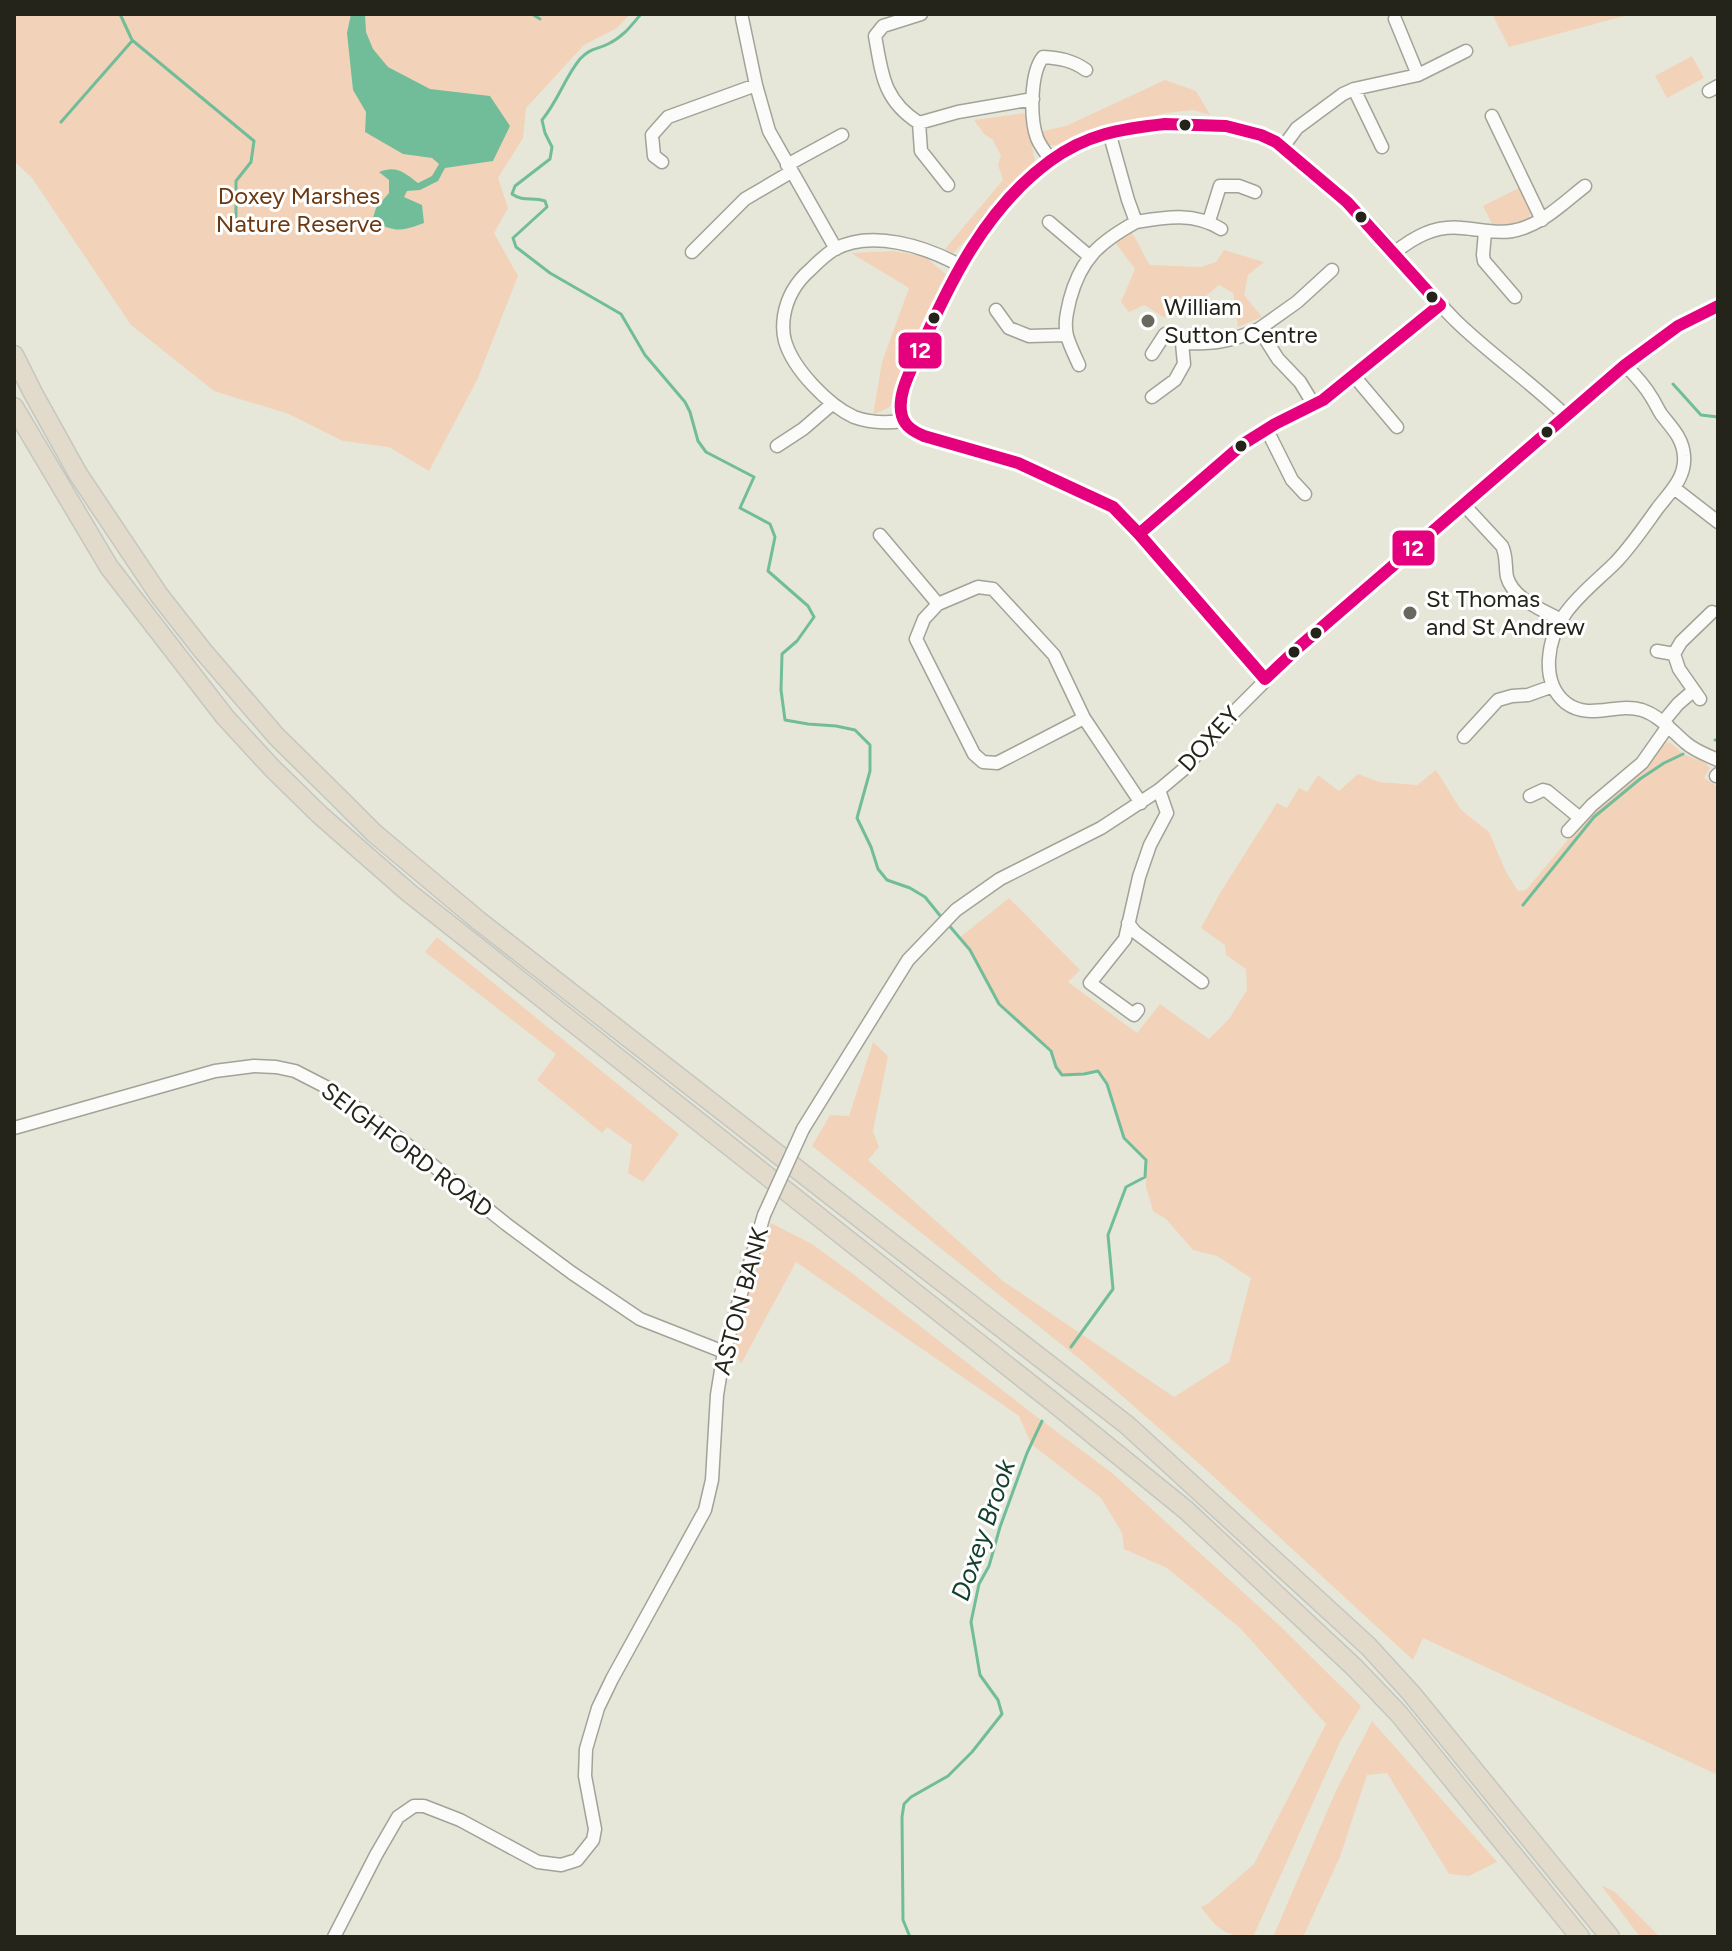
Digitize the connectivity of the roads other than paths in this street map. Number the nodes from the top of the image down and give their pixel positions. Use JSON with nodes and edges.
{"nodes":[{"id":1,"x":921,"y":14,"type":"edge"},
{"id":2,"x":1395,"y":19,"type":"dead end"},
{"id":3,"x":748,"y":24,"type":"dead end"},
{"id":4,"x":1466,"y":51,"type":"dead end"},
{"id":5,"x":1086,"y":70,"type":"dead end"},
{"id":6,"x":1418,"y":75,"type":"junction"},
{"id":7,"x":756,"y":85,"type":"junction"},
{"id":8,"x":1354,"y":89,"type":"junction"},
{"id":9,"x":1033,"y":99,"type":"junction"},
{"id":10,"x":919,"y":123,"type":"junction"},
{"id":11,"x":1109,"y":132,"type":"junction"},
{"id":12,"x":1484,"y":134,"type":"dead end"},
{"id":13,"x":842,"y":135,"type":"dead end"},
{"id":14,"x":829,"y":143,"type":"junction"},
{"id":15,"x":1283,"y":147,"type":"junction"},
{"id":16,"x":1382,"y":147,"type":"dead end"},
{"id":17,"x":837,"y":156,"type":"dead end"},
{"id":18,"x":658,"y":159,"type":"dead end"},
{"id":19,"x":1051,"y":160,"type":"junction"},
{"id":20,"x":789,"y":169,"type":"junction"},
{"id":21,"x":948,"y":185,"type":"dead end"},
{"id":22,"x":1585,"y":186,"type":"dead end"},
{"id":23,"x":1255,"y":192,"type":"dead end"},
{"id":24,"x":1542,"y":220,"type":"junction"},
{"id":25,"x":1209,"y":221,"type":"junction"},
{"id":26,"x":1049,"y":222,"type":"dead end"},
{"id":27,"x":1136,"y":222,"type":"junction"},
{"id":28,"x":1221,"y":229,"type":"dead end"},
{"id":29,"x":1485,"y":232,"type":"junction"},
{"id":30,"x":836,"y":249,"type":"junction"},
{"id":31,"x":692,"y":252,"type":"dead end"},
{"id":32,"x":1394,"y":253,"type":"junction"},
{"id":33,"x":1089,"y":256,"type":"junction"},
{"id":34,"x":959,"y":265,"type":"junction"},
{"id":35,"x":1332,"y":270,"type":"dead end"},
{"id":36,"x":1515,"y":297,"type":"dead end"},
{"id":37,"x":1440,"y":305,"type":"junction"},
{"id":38,"x":1718,"y":306,"type":"edge"},
{"id":39,"x":996,"y":310,"type":"dead end"},
{"id":40,"x":1259,"y":329,"type":"junction"},
{"id":41,"x":1165,"y":334,"type":"dead end"},
{"id":42,"x":1067,"y":335,"type":"junction"},
{"id":43,"x":1152,"y":354,"type":"dead end"},
{"id":44,"x":14,"y":355,"type":"edge"},
{"id":45,"x":1079,"y":365,"type":"dead end"},
{"id":46,"x":1625,"y":365,"type":"junction"},
{"id":47,"x":1354,"y":376,"type":"junction"},
{"id":48,"x":1152,"y":397,"type":"dead end"},
{"id":49,"x":832,"y":404,"type":"junction"},
{"id":50,"x":1314,"y":405,"type":"junction"},
{"id":51,"x":14,"y":407,"type":"edge"},
{"id":52,"x":1566,"y":416,"type":"junction"},
{"id":53,"x":903,"y":421,"type":"junction"},
{"id":54,"x":1397,"y":427,"type":"dead end"},
{"id":55,"x":1266,"y":428,"type":"junction"},
{"id":56,"x":777,"y":446,"type":"dead end"},
{"id":57,"x":1674,"y":488,"type":"junction"},
{"id":58,"x":1305,"y":494,"type":"dead end"},
{"id":59,"x":1464,"y":505,"type":"junction"},
{"id":60,"x":1718,"y":522,"type":"edge"},
{"id":61,"x":1139,"y":534,"type":"junction"},
{"id":62,"x":880,"y":535,"type":"dead end"},
{"id":63,"x":938,"y":604,"type":"junction"},
{"id":64,"x":1712,"y":612,"type":"dead end"},
{"id":65,"x":1561,"y":620,"type":"junction"},
{"id":66,"x":1657,"y":651,"type":"dead end"},
{"id":67,"x":1674,"y":654,"type":"junction"},
{"id":68,"x":1265,"y":679,"type":"junction"},
{"id":69,"x":1553,"y":686,"type":"junction"},
{"id":70,"x":1084,"y":718,"type":"junction"},
{"id":71,"x":1665,"y":724,"type":"junction"},
{"id":72,"x":1464,"y":737,"type":"dead end"},
{"id":73,"x":1718,"y":760,"type":"edge"},
{"id":74,"x":1159,"y":790,"type":"junction"},
{"id":75,"x":1530,"y":796,"type":"dead end"},
{"id":76,"x":1141,"y":803,"type":"junction"},
{"id":77,"x":1580,"y":818,"type":"junction"},
{"id":78,"x":1568,"y":831,"type":"dead end"},
{"id":79,"x":956,"y":910,"type":"joint"},
{"id":80,"x":1128,"y":923,"type":"junction"},
{"id":81,"x":1202,"y":982,"type":"dead end"},
{"id":82,"x":1138,"y":1010,"type":"dead end"},
{"id":83,"x":14,"y":1128,"type":"edge"},
{"id":84,"x":724,"y":1352,"type":"junction"},
{"id":85,"x":334,"y":1937,"type":"edge"},
{"id":86,"x":1580,"y":1937,"type":"edge"},
{"id":87,"x":1610,"y":1937,"type":"edge"}],
"edges":[{"from":1,"to":10,"type":"street"},
{"from":2,"to":6,"type":"street"},
{"from":3,"to":7,"type":"street"},
{"from":4,"to":6,"type":"street"},
{"from":5,"to":9,"type":"street"},
{"from":6,"to":8,"type":"street"},
{"from":7,"to":18,"type":"street"},
{"from":7,"to":20,"type":"street"},
{"from":8,"to":15,"type":"street"},
{"from":8,"to":16,"type":"street"},
{"from":9,"to":10,"type":"street"},
{"from":9,"to":19,"type":"street"},
{"from":10,"to":21,"type":"street"},
{"from":11,"to":15,"type":"street"},
{"from":11,"to":19,"type":"street"},
{"from":11,"to":27,"type":"street"},
{"from":12,"to":24,"type":"street"},
{"from":13,"to":14,"type":"street"},
{"from":14,"to":17,"type":"street"},
{"from":14,"to":20,"type":"street"},
{"from":15,"to":32,"type":"street"},
{"from":19,"to":34,"type":"street"},
{"from":20,"to":30,"type":"street"},
{"from":20,"to":31,"type":"street"},
{"from":22,"to":24,"type":"street"},
{"from":23,"to":25,"type":"street"},
{"from":24,"to":29,"type":"street"},
{"from":25,"to":27,"type":"street"},
{"from":25,"to":28,"type":"street"},
{"from":26,"to":33,"type":"street"},
{"from":27,"to":33,"type":"street"},
{"from":29,"to":32,"type":"street"},
{"from":29,"to":36,"type":"street"},
{"from":30,"to":34,"type":"street"},
{"from":30,"to":49,"type":"street"},
{"from":32,"to":37,"type":"street"},
{"from":33,"to":42,"type":"street"},
{"from":34,"to":53,"type":"street"},
{"from":35,"to":40,"type":"street"},
{"from":37,"to":47,"type":"street"},
{"from":37,"to":52,"type":"street"},
{"from":38,"to":46,"type":"street","name":"DOXEY"},
{"from":39,"to":42,"type":"street"},
{"from":40,"to":48,"type":"street"},
{"from":40,"to":50,"type":"street"},
{"from":41,"to":43,"type":"street"},
{"from":42,"to":45,"type":"street"},
{"from":44,"to":87,"type":"highway"},
{"from":46,"to":52,"type":"street","name":"DOXEY"},
{"from":46,"to":57,"type":"street"},
{"from":47,"to":50,"type":"street"},
{"from":47,"to":54,"type":"street"},
{"from":49,"to":53,"type":"street"},
{"from":49,"to":56,"type":"street"},
{"from":50,"to":55,"type":"street"},
{"from":51,"to":86,"type":"highway"},
{"from":52,"to":59,"type":"street","name":"DOXEY"},
{"from":53,"to":61,"type":"street"},
{"from":55,"to":58,"type":"street"},
{"from":55,"to":61,"type":"street"},
{"from":57,"to":60,"type":"street"},
{"from":57,"to":65,"type":"street"},
{"from":59,"to":65,"type":"street"},
{"from":59,"to":68,"type":"street","name":"DOXEY"},
{"from":61,"to":68,"type":"street"},
{"from":62,"to":63,"type":"street"},
{"from":63,"to":70,"type":"street"},
{"from":63,"to":70,"type":"street"},
{"from":64,"to":67,"type":"street"},
{"from":65,"to":69,"type":"street"},
{"from":66,"to":67,"type":"street"},
{"from":67,"to":71,"type":"street"},
{"from":68,"to":74,"type":"street","name":"DOXEY"},
{"from":69,"to":71,"type":"street"},
{"from":69,"to":72,"type":"street"},
{"from":70,"to":76,"type":"street"},
{"from":71,"to":73,"type":"street"},
{"from":71,"to":77,"type":"street"},
{"from":74,"to":76,"type":"street","name":"DOXEY"},
{"from":74,"to":80,"type":"street"},
{"from":75,"to":77,"type":"street"},
{"from":76,"to":79,"type":"street","name":"DOXEY"},
{"from":77,"to":78,"type":"street"},
{"from":79,"to":84,"type":"street","name":"ASTON BANK","bridge":true},
{"from":80,"to":81,"type":"street"},
{"from":80,"to":82,"type":"street"},
{"from":83,"to":84,"type":"street","name":"SEIGHFORD ROAD"},
{"from":84,"to":85,"type":"street","name":"ASTON BANK"}]}
